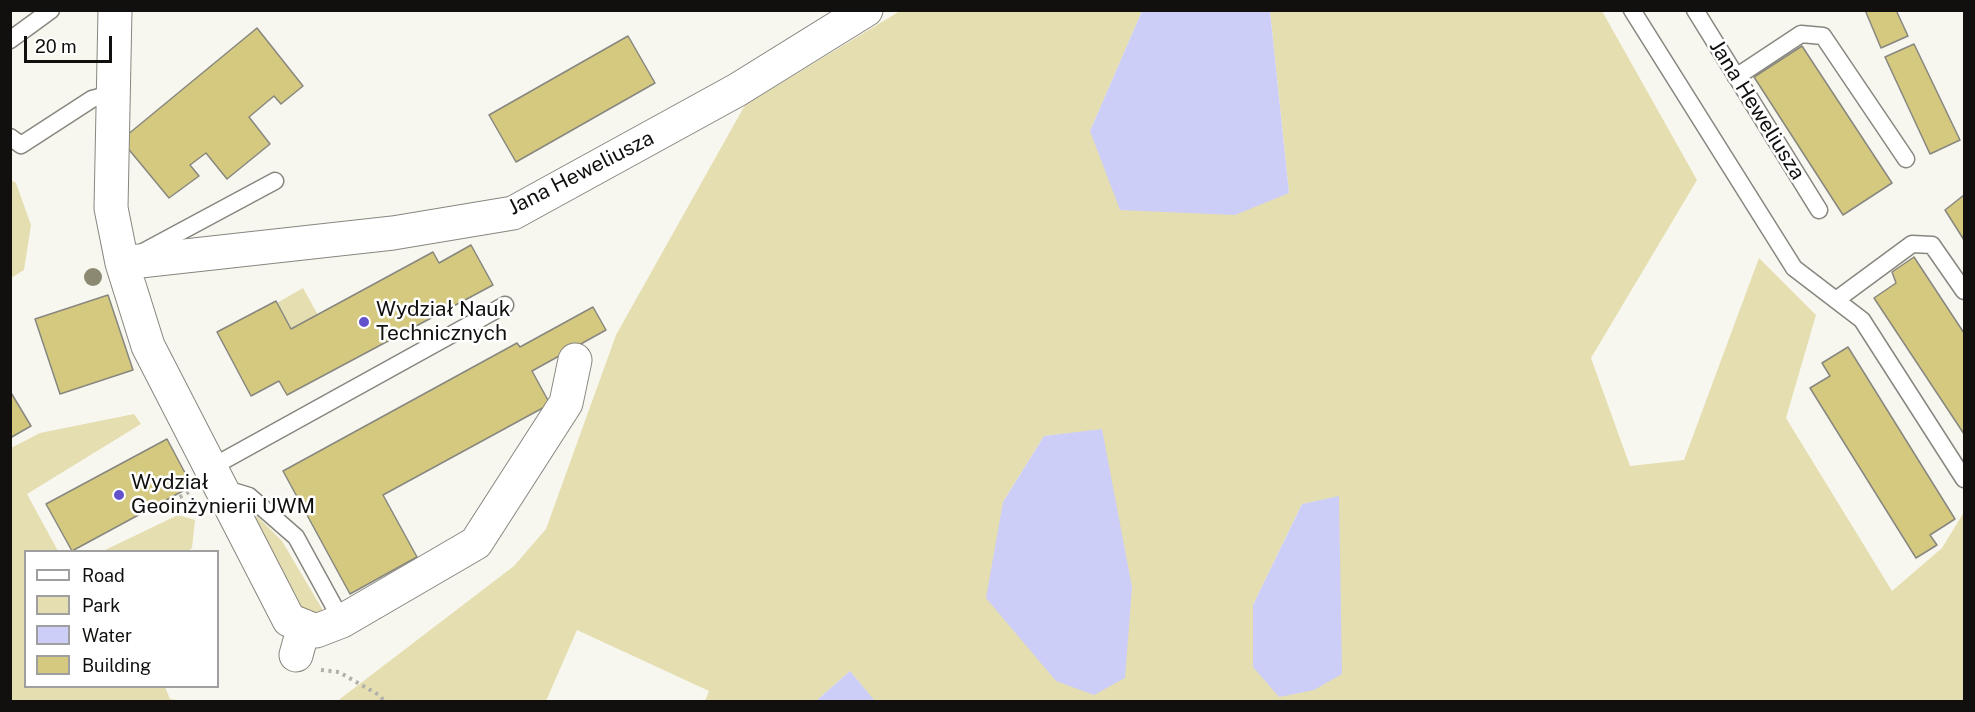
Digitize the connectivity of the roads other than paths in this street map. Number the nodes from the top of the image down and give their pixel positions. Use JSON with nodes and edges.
{"nodes":[{"id":1,"x":51,"y":10,"type":"edge"},
{"id":2,"x":115,"y":10,"type":"edge"},
{"id":3,"x":866,"y":10,"type":"edge"},
{"id":4,"x":1632,"y":10,"type":"edge"},
{"id":5,"x":1695,"y":10,"type":"edge"},
{"id":6,"x":10,"y":40,"type":"edge"},
{"id":7,"x":1736,"y":76,"type":"junction"},
{"id":8,"x":111,"y":94,"type":"junction"},
{"id":9,"x":10,"y":137,"type":"edge"},
{"id":10,"x":1906,"y":159,"type":"dead end"},
{"id":11,"x":275,"y":180,"type":"dead end"},
{"id":12,"x":1820,"y":210,"type":"dead end"},
{"id":13,"x":122,"y":263,"type":"junction"},
{"id":14,"x":1965,"y":291,"type":"edge"},
{"id":15,"x":1836,"y":300,"type":"junction"},
{"id":16,"x":505,"y":305,"type":"dead end"},
{"id":17,"x":575,"y":360,"type":"dead end"},
{"id":18,"x":217,"y":478,"type":"junction"},
{"id":19,"x":1965,"y":479,"type":"edge"},
{"id":20,"x":342,"y":621,"type":"junction"}],
"edges":[{"from":1,"to":6,"type":"lane"},
{"from":2,"to":8,"type":"street"},
{"from":3,"to":13,"type":"street","name":"Jana Heweliusza"},
{"from":4,"to":15,"type":"lane"},
{"from":5,"to":7,"type":"lane","name":"Jana Heweliusza"},
{"from":7,"to":10,"type":"lane"},
{"from":7,"to":12,"type":"lane","name":"Jana Heweliusza"},
{"from":8,"to":9,"type":"lane"},
{"from":8,"to":13,"type":"street"},
{"from":11,"to":13,"type":"lane"},
{"from":13,"to":18,"type":"street"},
{"from":14,"to":15,"type":"lane"},
{"from":15,"to":19,"type":"lane"},
{"from":16,"to":18,"type":"lane"},
{"from":17,"to":20,"type":"street"},
{"from":18,"to":20,"type":"lane"},
{"from":18,"to":20,"type":"street"}]}
